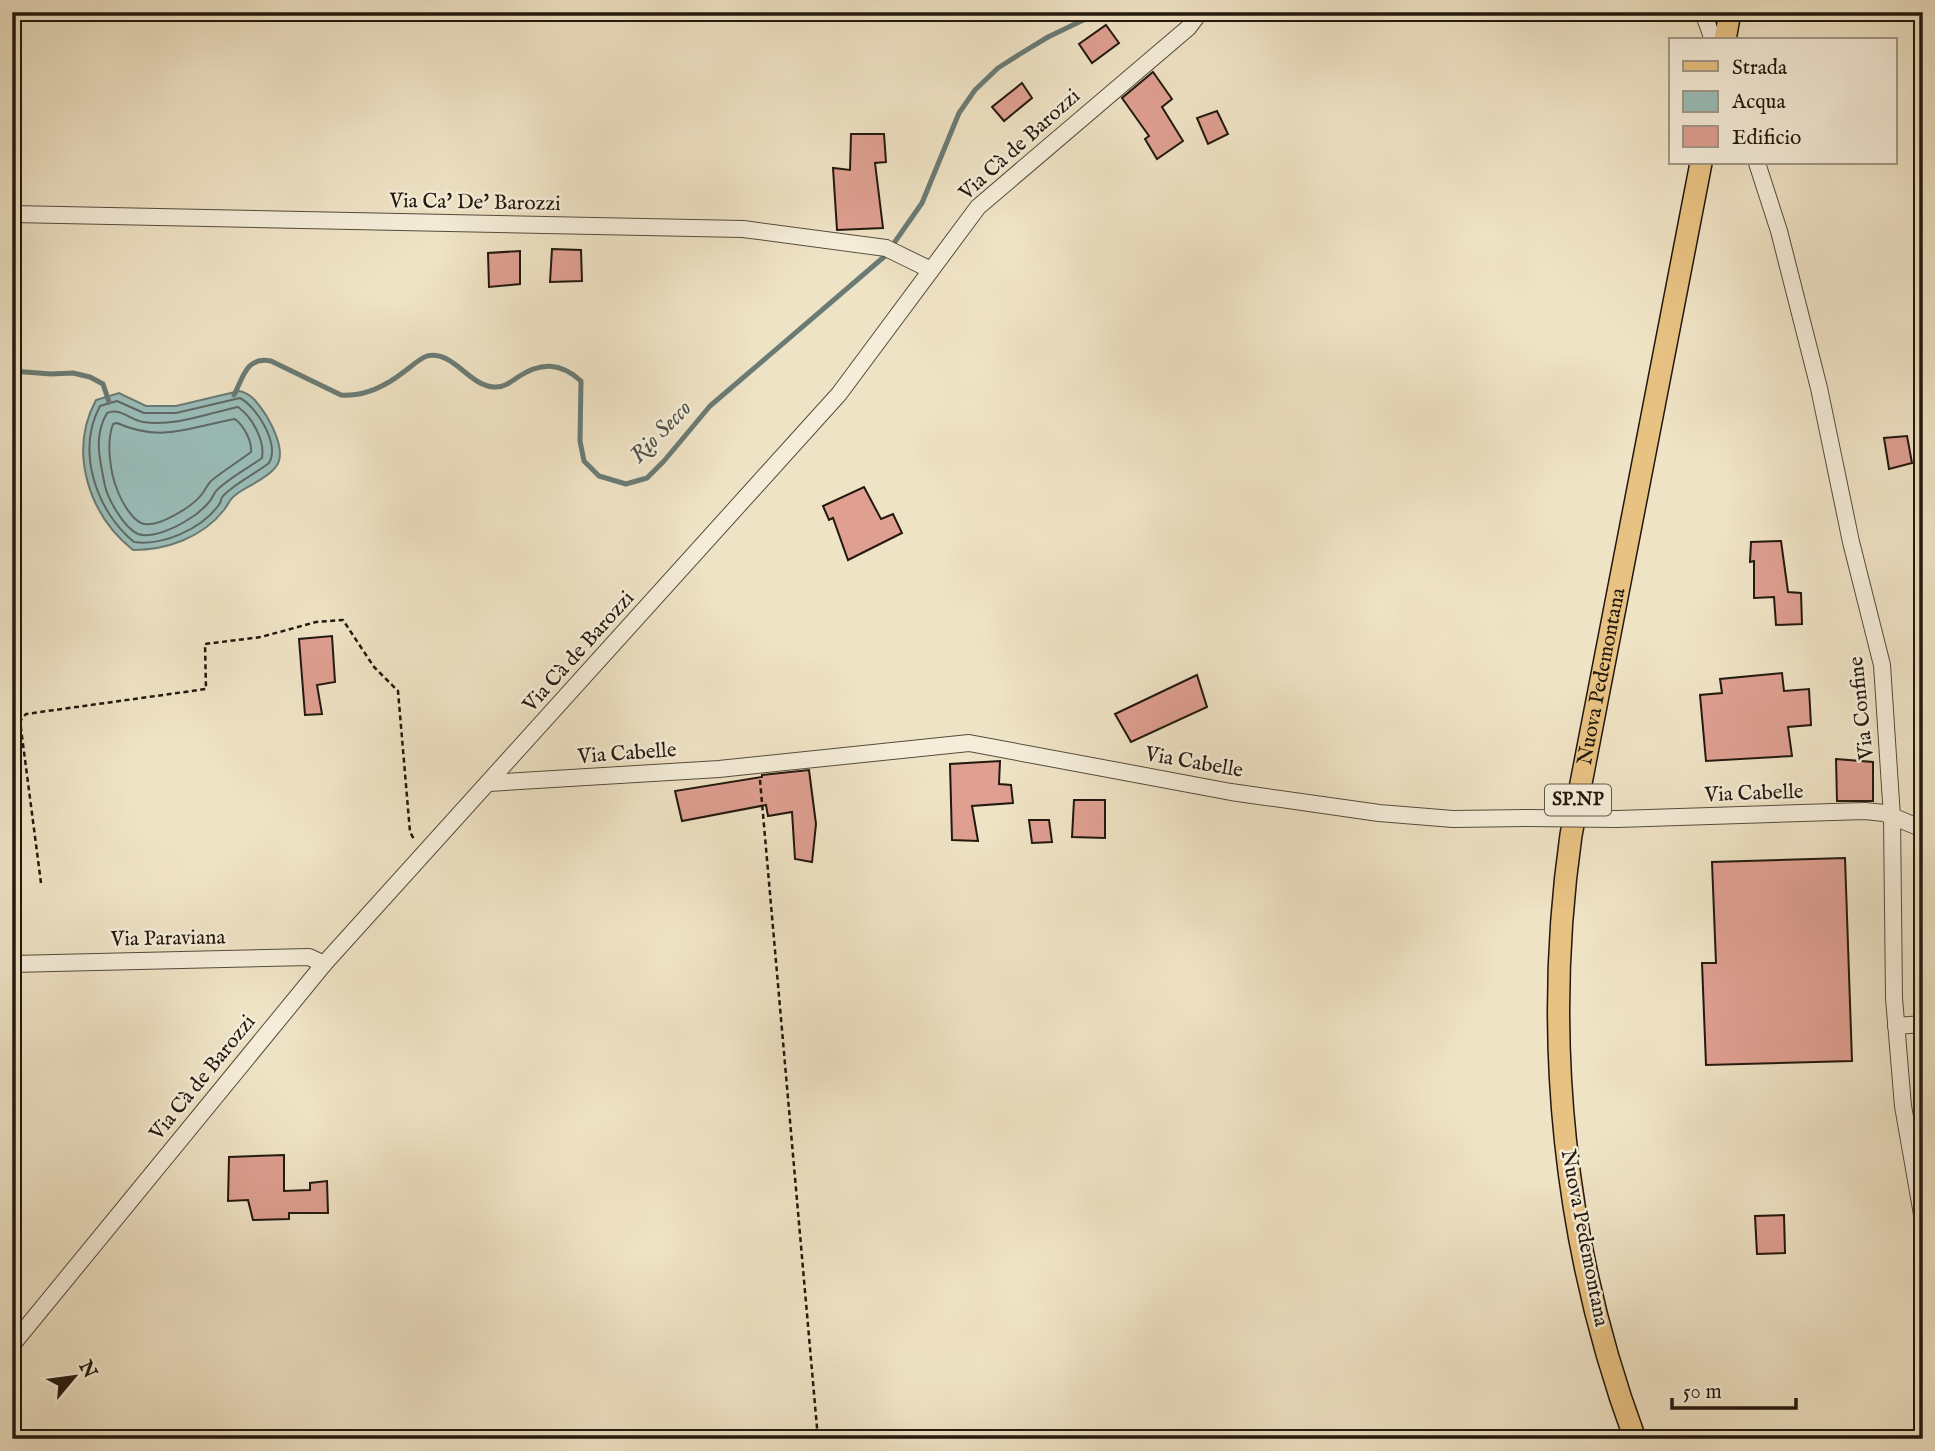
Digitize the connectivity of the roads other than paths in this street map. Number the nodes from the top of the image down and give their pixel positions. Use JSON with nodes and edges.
{"nodes":[{"id":1,"x":1200,"y":12,"type":"edge"},
{"id":2,"x":1703,"y":12,"type":"edge"},
{"id":3,"x":1730,"y":12,"type":"edge"},
{"id":4,"x":1712,"y":38,"type":"edge"},
{"id":5,"x":1725,"y":38,"type":"edge"},
{"id":6,"x":1701,"y":164,"type":"edge"},
{"id":7,"x":1757,"y":164,"type":"edge"},
{"id":8,"x":12,"y":214,"type":"edge"},
{"id":9,"x":931,"y":270,"type":"junction"},
{"id":10,"x":489,"y":783,"type":"junction"},
{"id":11,"x":1892,"y":817,"type":"junction"},
{"id":12,"x":1923,"y":829,"type":"edge"},
{"id":13,"x":12,"y":964,"type":"edge"},
{"id":14,"x":324,"y":964,"type":"junction"},
{"id":15,"x":1923,"y":1024,"type":"edge"},
{"id":16,"x":1896,"y":1026,"type":"junction"},
{"id":17,"x":1923,"y":1220,"type":"edge"},
{"id":18,"x":12,"y":1345,"type":"edge"},
{"id":19,"x":1636,"y":1439,"type":"edge"}],
"edges":[{"from":1,"to":9,"type":"street","name":"Via Cà de Barozzi"},
{"from":2,"to":4,"type":"street"},
{"from":3,"to":5,"type":"main road"},
{"from":6,"to":19,"type":"main road","name":"Nuova Pedemontana","number":"SP.NP"},
{"from":7,"to":11,"type":"street","name":"Via Confine"},
{"from":8,"to":9,"type":"street","name":"Via Ca' De' Barozzi"},
{"from":9,"to":10,"type":"street","name":"Via Cà de Barozzi"},
{"from":10,"to":11,"type":"street","name":"Via Cabelle","bridge":true},
{"from":10,"to":14,"type":"street","name":"Via Cà de Barozzi"},
{"from":11,"to":12,"type":"street","name":"Via Cabelle"},
{"from":11,"to":16,"type":"street","name":"Via Confine"},
{"from":13,"to":14,"type":"street","name":"Via Paraviana"},
{"from":14,"to":18,"type":"street","name":"Via Cà de Barozzi"},
{"from":15,"to":16,"type":"street"},
{"from":16,"to":17,"type":"street","name":"Via Confine"}]}
